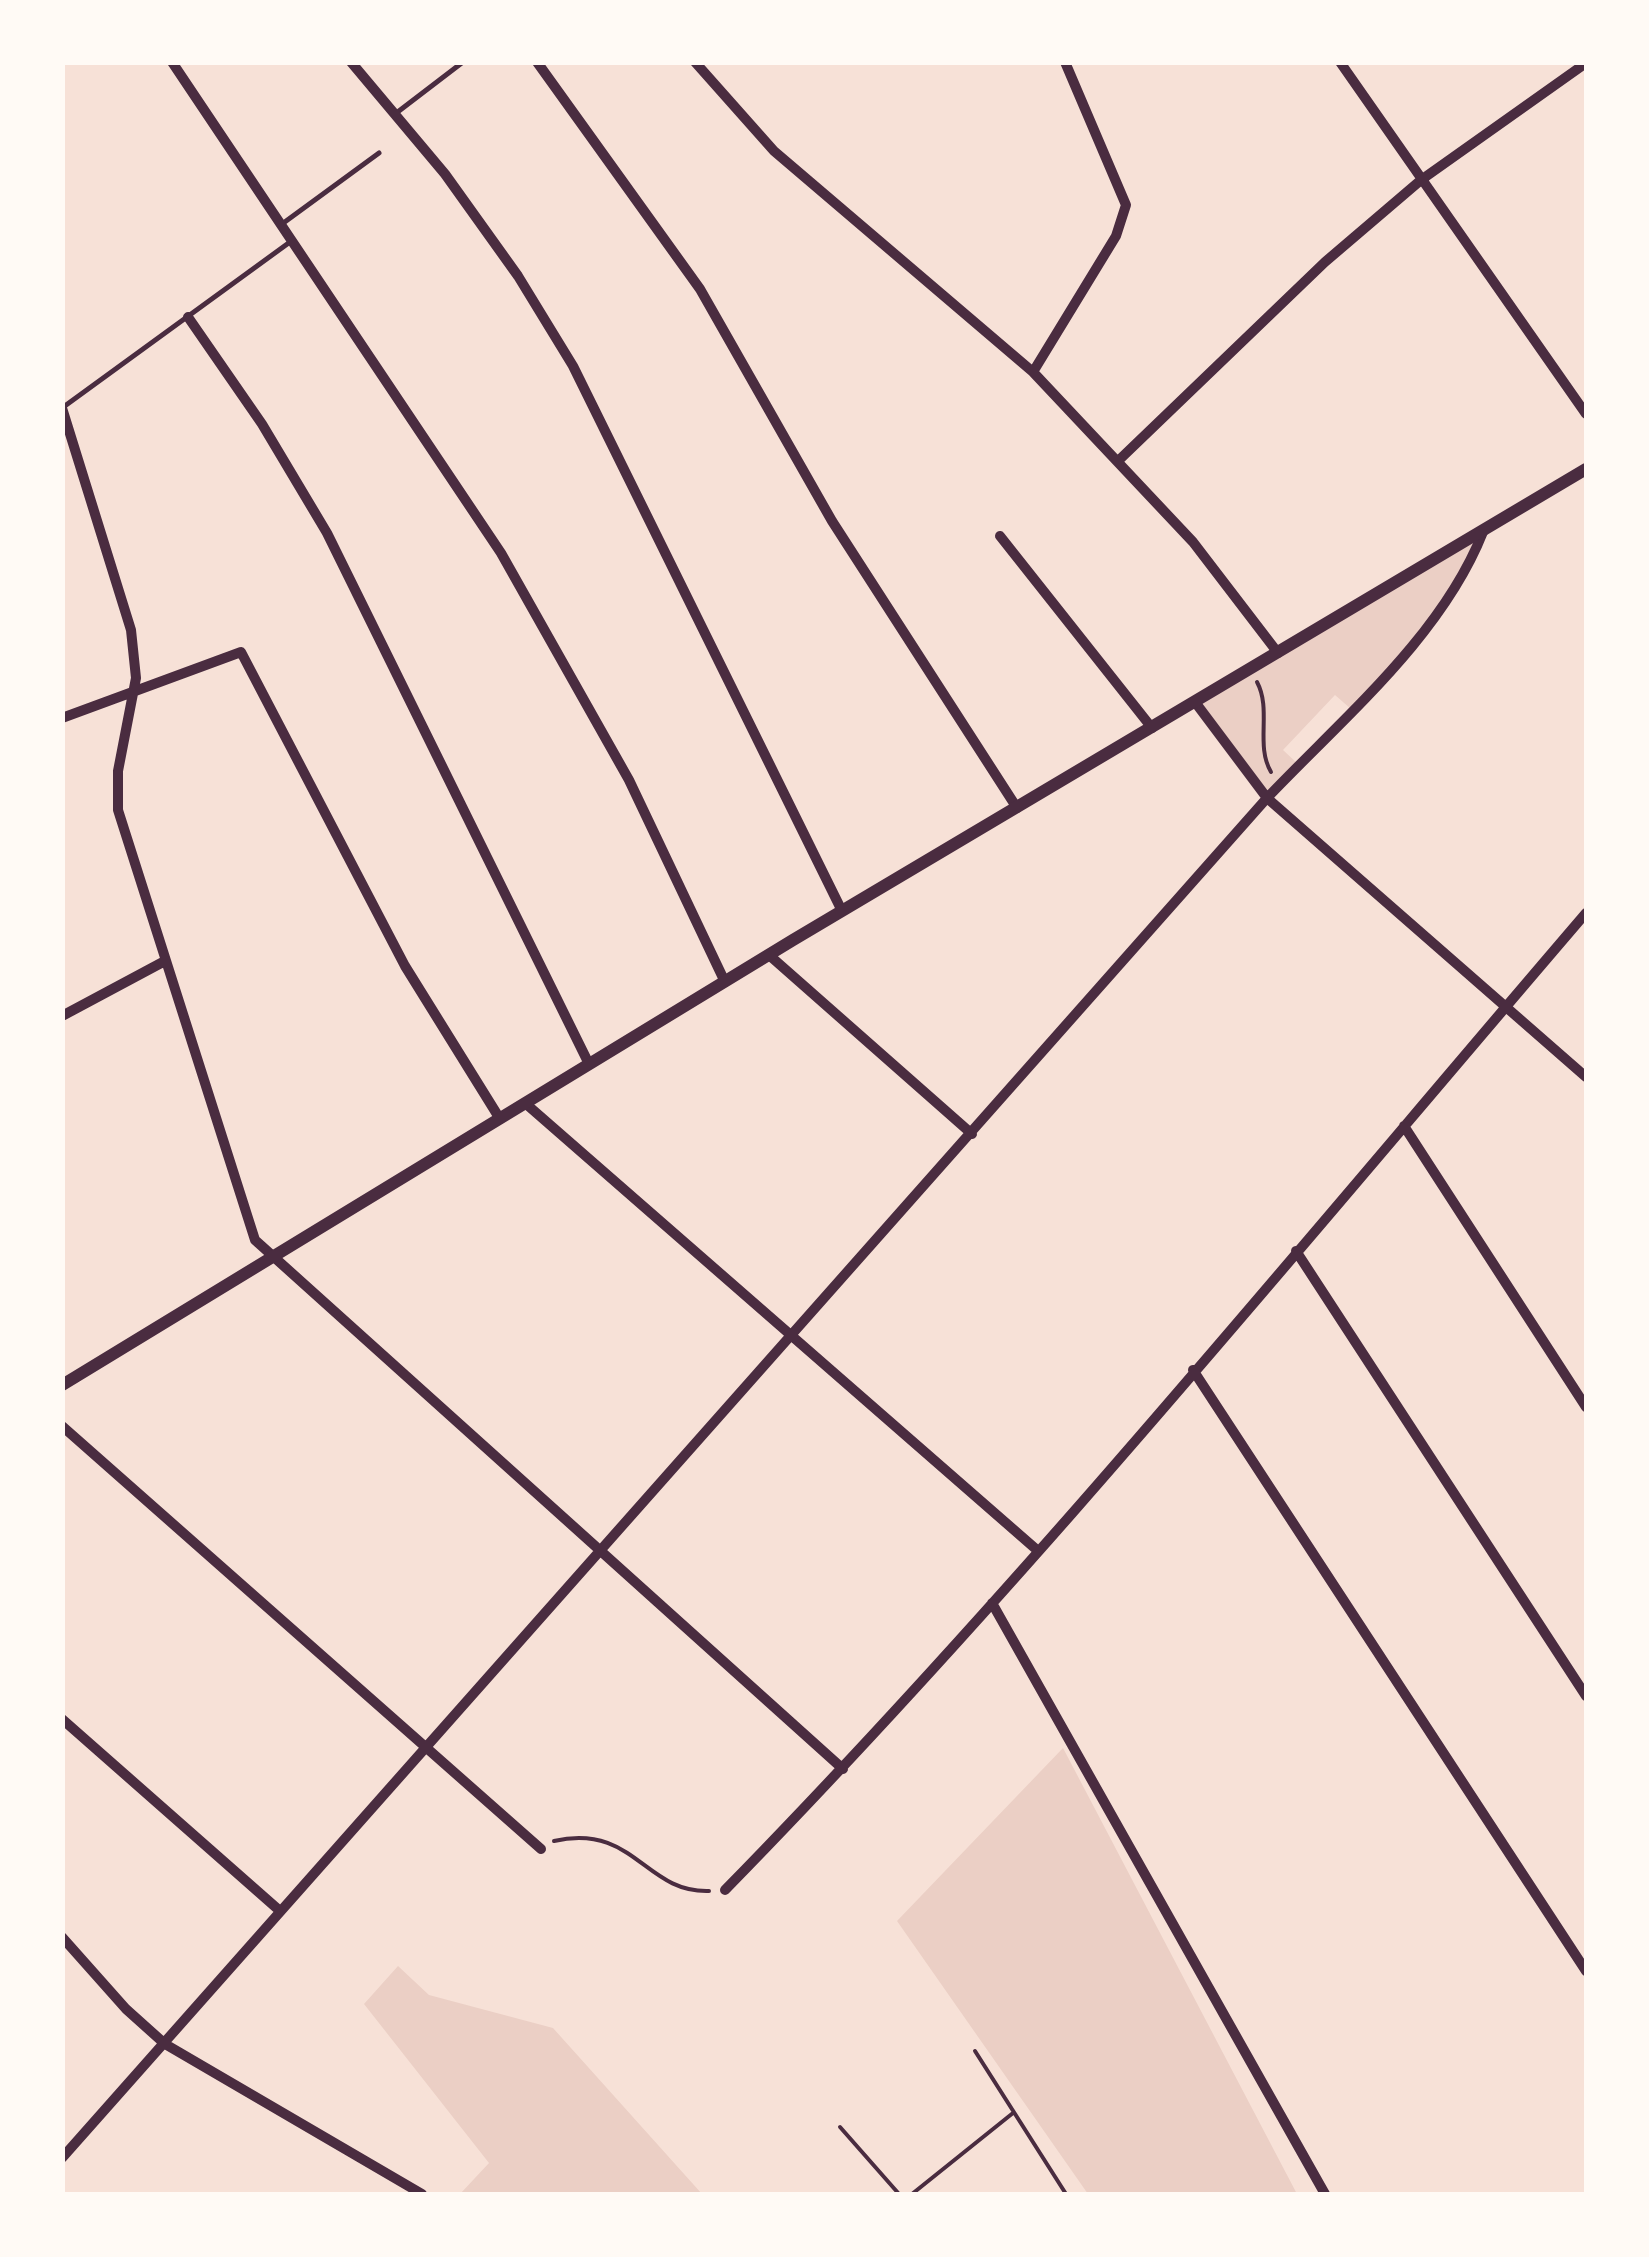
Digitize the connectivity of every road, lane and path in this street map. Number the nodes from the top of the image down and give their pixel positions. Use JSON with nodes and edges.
{"nodes":[{"id":1,"x":172,"y":62,"type":"edge"},
{"id":2,"x":351,"y":62,"type":"edge"},
{"id":3,"x":463,"y":62,"type":"edge"},
{"id":4,"x":694,"y":62,"type":"edge"},
{"id":5,"x":1065,"y":62,"type":"edge"},
{"id":6,"x":1340,"y":62,"type":"edge"},
{"id":7,"x":537,"y":63,"type":"edge"},
{"id":8,"x":1586,"y":63,"type":"edge"},
{"id":9,"x":395,"y":114,"type":"junction"},
{"id":10,"x":379,"y":152,"type":"dead end"},
{"id":11,"x":1421,"y":180,"type":"junction"},
{"id":12,"x":282,"y":224,"type":"junction"},
{"id":13,"x":293,"y":240,"type":"junction"},
{"id":14,"x":188,"y":317,"type":"junction"},
{"id":15,"x":1033,"y":372,"type":"junction"},
{"id":16,"x":62,"y":408,"type":"edge"},
{"id":17,"x":1586,"y":414,"type":"edge"},
{"id":18,"x":1118,"y":462,"type":"junction"},
{"id":19,"x":1586,"y":469,"type":"edge"},
{"id":20,"x":1483,"y":532,"type":"junction"},
{"id":21,"x":1000,"y":536,"type":"dead end"},
{"id":22,"x":1278,"y":654,"type":"junction"},
{"id":23,"x":1249,"y":670,"type":"junction"},
{"id":24,"x":133,"y":693,"type":"junction"},
{"id":25,"x":1195,"y":702,"type":"junction"},
{"id":26,"x":62,"y":718,"type":"edge"},
{"id":27,"x":1152,"y":728,"type":"junction"},
{"id":28,"x":1279,"y":784,"type":"junction"},
{"id":29,"x":1267,"y":798,"type":"junction"},
{"id":30,"x":1016,"y":808,"type":"junction"},
{"id":31,"x":842,"y":911,"type":"junction"},
{"id":32,"x":1586,"y":914,"type":"edge"},
{"id":33,"x":769,"y":955,"type":"junction"},
{"id":34,"x":163,"y":962,"type":"junction"},
{"id":35,"x":725,"y":982,"type":"junction"},
{"id":36,"x":1506,"y":1007,"type":"junction"},
{"id":37,"x":62,"y":1016,"type":"edge"},
{"id":38,"x":589,"y":1064,"type":"junction"},
{"id":39,"x":1586,"y":1077,"type":"edge"},
{"id":40,"x":524,"y":1104,"type":"junction"},
{"id":41,"x":500,"y":1119,"type":"junction"},
{"id":42,"x":1404,"y":1126,"type":"junction"},
{"id":43,"x":972,"y":1134,"type":"junction"},
{"id":44,"x":1296,"y":1251,"type":"junction"},
{"id":45,"x":272,"y":1258,"type":"junction"},
{"id":46,"x":793,"y":1337,"type":"junction"},
{"id":47,"x":1192,"y":1370,"type":"junction"},
{"id":48,"x":62,"y":1385,"type":"edge"},
{"id":49,"x":1586,"y":1407,"type":"edge"},
{"id":50,"x":62,"y":1426,"type":"edge"},
{"id":51,"x":600,"y":1550,"type":"junction"},
{"id":52,"x":1038,"y":1550,"type":"junction"},
{"id":53,"x":992,"y":1603,"type":"junction"},
{"id":54,"x":1586,"y":1696,"type":"edge"},
{"id":55,"x":62,"y":1719,"type":"edge"},
{"id":56,"x":427,"y":1748,"type":"junction"},
{"id":57,"x":843,"y":1770,"type":"junction"},
{"id":58,"x":541,"y":1849,"type":"joint"},
{"id":59,"x":725,"y":1890,"type":"joint"},
{"id":60,"x":280,"y":1912,"type":"junction"},
{"id":61,"x":62,"y":1937,"type":"edge"},
{"id":62,"x":1586,"y":1972,"type":"edge"},
{"id":63,"x":164,"y":2044,"type":"junction"},
{"id":64,"x":975,"y":2051,"type":"dead end"},
{"id":65,"x":1013,"y":2113,"type":"junction"},
{"id":66,"x":840,"y":2127,"type":"dead end"},
{"id":67,"x":62,"y":2158,"type":"edge"},
{"id":68,"x":422,"y":2194,"type":"edge"},
{"id":69,"x":899,"y":2194,"type":"edge"},
{"id":70,"x":912,"y":2194,"type":"edge"},
{"id":71,"x":1066,"y":2194,"type":"edge"},
{"id":72,"x":1324,"y":2194,"type":"edge"}],
"edges":[{"from":1,"to":12,"type":"street"},
{"from":2,"to":9,"type":"street"},
{"from":3,"to":9,"type":"lane"},
{"from":4,"to":15,"type":"street"},
{"from":5,"to":15,"type":"street"},
{"from":6,"to":11,"type":"street"},
{"from":7,"to":30,"type":"street"},
{"from":8,"to":11,"type":"street"},
{"from":9,"to":31,"type":"street"},
{"from":10,"to":12,"type":"lane"},
{"from":11,"to":17,"type":"street"},
{"from":11,"to":18,"type":"street"},
{"from":12,"to":13,"type":"street"},
{"from":13,"to":14,"type":"lane"},
{"from":13,"to":35,"type":"street"},
{"from":14,"to":16,"type":"lane"},
{"from":14,"to":38,"type":"street"},
{"from":15,"to":18,"type":"street"},
{"from":16,"to":24,"type":"street"},
{"from":18,"to":22,"type":"street"},
{"from":19,"to":20,"type":"street"},
{"from":20,"to":22,"type":"street"},
{"from":20,"to":28,"type":"street"},
{"from":21,"to":27,"type":"street"},
{"from":22,"to":23,"type":"street"},
{"from":23,"to":25,"type":"street"},
{"from":23,"to":28,"type":"path"},
{"from":24,"to":26,"type":"street"},
{"from":24,"to":34,"type":"street"},
{"from":24,"to":41,"type":"street"},
{"from":25,"to":27,"type":"street"},
{"from":25,"to":29,"type":"street"},
{"from":27,"to":30,"type":"street"},
{"from":28,"to":29,"type":"street"},
{"from":29,"to":36,"type":"street"},
{"from":29,"to":43,"type":"street"},
{"from":30,"to":31,"type":"street"},
{"from":31,"to":33,"type":"street"},
{"from":32,"to":36,"type":"street"},
{"from":33,"to":35,"type":"street"},
{"from":33,"to":43,"type":"street"},
{"from":34,"to":37,"type":"street"},
{"from":34,"to":45,"type":"street"},
{"from":35,"to":38,"type":"street"},
{"from":36,"to":39,"type":"street"},
{"from":36,"to":42,"type":"street"},
{"from":38,"to":40,"type":"street"},
{"from":40,"to":41,"type":"street"},
{"from":40,"to":46,"type":"street"},
{"from":41,"to":45,"type":"street"},
{"from":42,"to":44,"type":"street"},
{"from":42,"to":49,"type":"street"},
{"from":43,"to":46,"type":"street"},
{"from":44,"to":47,"type":"street"},
{"from":44,"to":54,"type":"street"},
{"from":45,"to":48,"type":"street"},
{"from":45,"to":51,"type":"street"},
{"from":46,"to":51,"type":"street"},
{"from":46,"to":52,"type":"street"},
{"from":47,"to":52,"type":"street"},
{"from":47,"to":62,"type":"street"},
{"from":50,"to":56,"type":"street"},
{"from":51,"to":56,"type":"street"},
{"from":51,"to":57,"type":"street"},
{"from":52,"to":53,"type":"street"},
{"from":53,"to":57,"type":"street"},
{"from":53,"to":72,"type":"street"},
{"from":55,"to":60,"type":"street"},
{"from":56,"to":58,"type":"street"},
{"from":56,"to":60,"type":"street"},
{"from":57,"to":59,"type":"street"},
{"from":58,"to":59,"type":"path"},
{"from":60,"to":63,"type":"street"},
{"from":61,"to":63,"type":"street"},
{"from":63,"to":67,"type":"street"},
{"from":63,"to":68,"type":"street"},
{"from":64,"to":65,"type":"path"},
{"from":65,"to":70,"type":"path"},
{"from":65,"to":71,"type":"path"},
{"from":66,"to":69,"type":"path"}]}
